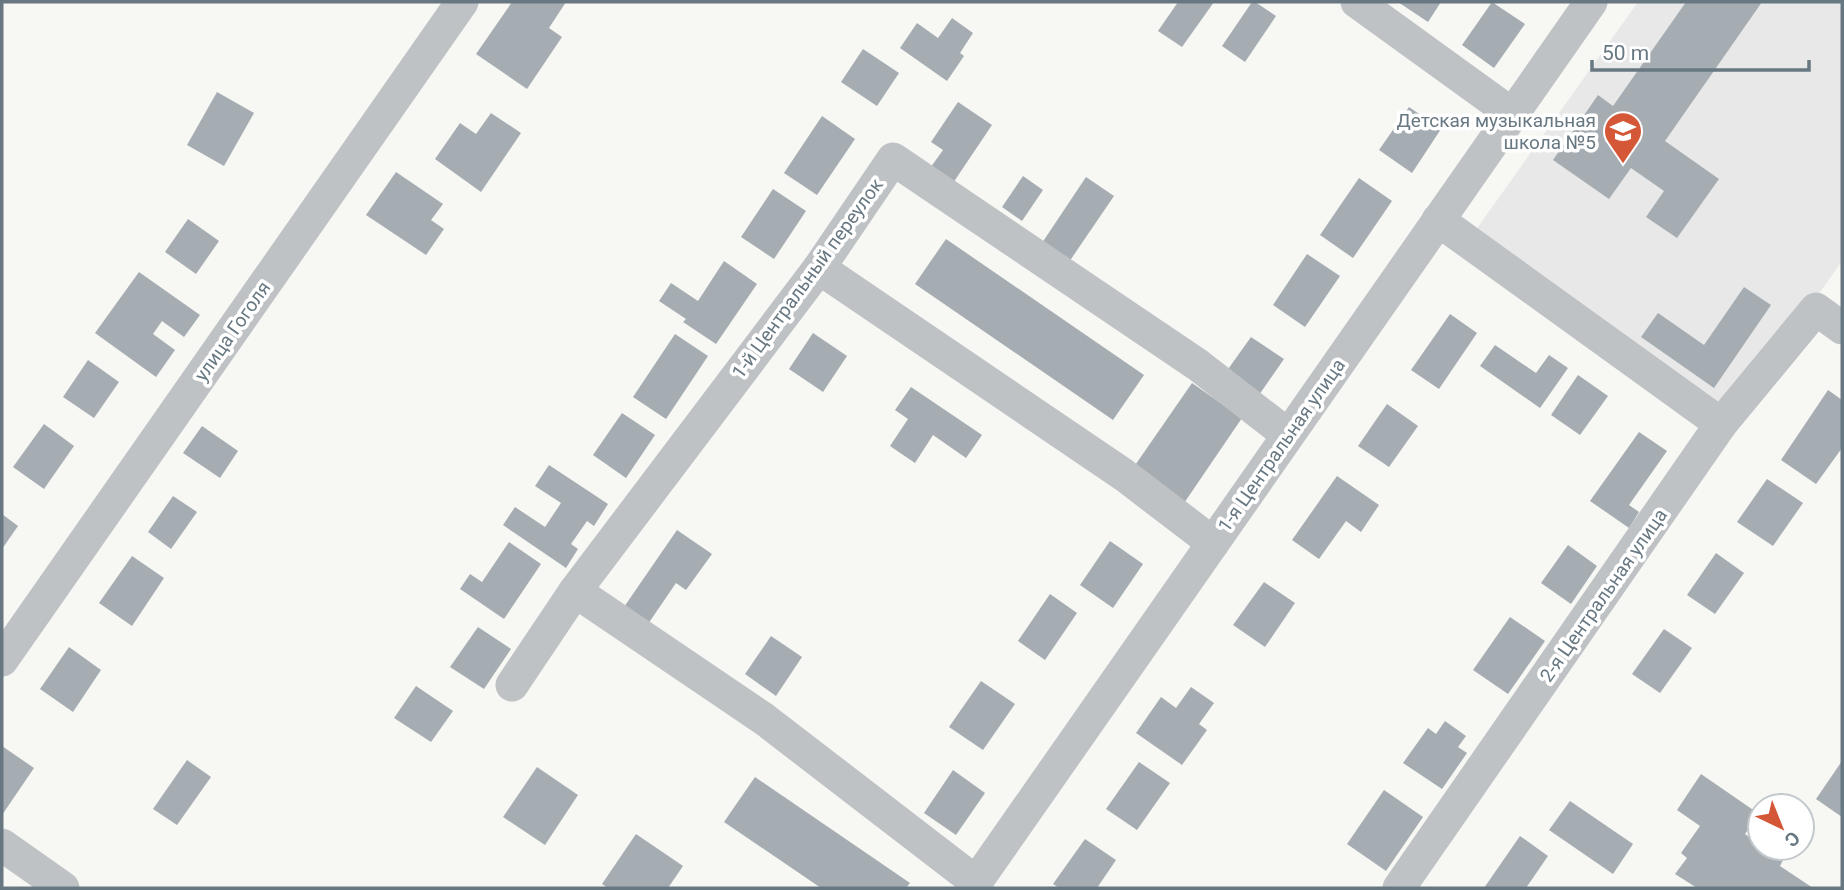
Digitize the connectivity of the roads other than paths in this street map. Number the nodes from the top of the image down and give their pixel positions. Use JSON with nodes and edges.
{"nodes":[{"id":1,"x":462,"y":2,"type":"edge"},
{"id":2,"x":1357,"y":2,"type":"edge"},
{"id":3,"x":1591,"y":2,"type":"edge"},
{"id":4,"x":1512,"y":114,"type":"junction"},
{"id":5,"x":1438,"y":220,"type":"junction"},
{"id":6,"x":819,"y":268,"type":"junction"},
{"id":7,"x":1842,"y":328,"type":"edge"},
{"id":8,"x":1721,"y":424,"type":"junction"},
{"id":9,"x":1288,"y":435,"type":"junction"},
{"id":10,"x":1213,"y":543,"type":"junction"},
{"id":11,"x":575,"y":591,"type":"junction"},
{"id":12,"x":2,"y":660,"type":"edge"},
{"id":13,"x":512,"y":685,"type":"dead end"},
{"id":14,"x":2,"y":845,"type":"edge"},
{"id":15,"x":974,"y":885,"type":"edge"},
{"id":16,"x":63,"y":888,"type":"edge"},
{"id":17,"x":1399,"y":888,"type":"edge"}],
"edges":[{"from":1,"to":12,"type":"street","name":"улица Гоголя"},
{"from":2,"to":4,"type":"street"},
{"from":3,"to":4,"type":"street","name":"1-я Центральная улица"},
{"from":4,"to":5,"type":"street","name":"1-я Центральная улица"},
{"from":5,"to":8,"type":"street"},
{"from":5,"to":9,"type":"street","name":"1-я Центральная улица"},
{"from":6,"to":9,"type":"street","name":"1-й Центральный переулок"},
{"from":6,"to":10,"type":"street"},
{"from":6,"to":11,"type":"street","name":"1-й Центральный переулок"},
{"from":7,"to":8,"type":"street","name":"2-я Центральная улица"},
{"from":8,"to":17,"type":"street","name":"2-я Центральная улица"},
{"from":9,"to":10,"type":"street","name":"1-я Центральная улица"},
{"from":10,"to":15,"type":"street","name":"1-я Центральная улица"},
{"from":11,"to":13,"type":"street","name":"1-й Центральный переулок"},
{"from":11,"to":15,"type":"street"},
{"from":14,"to":16,"type":"street"}]}
